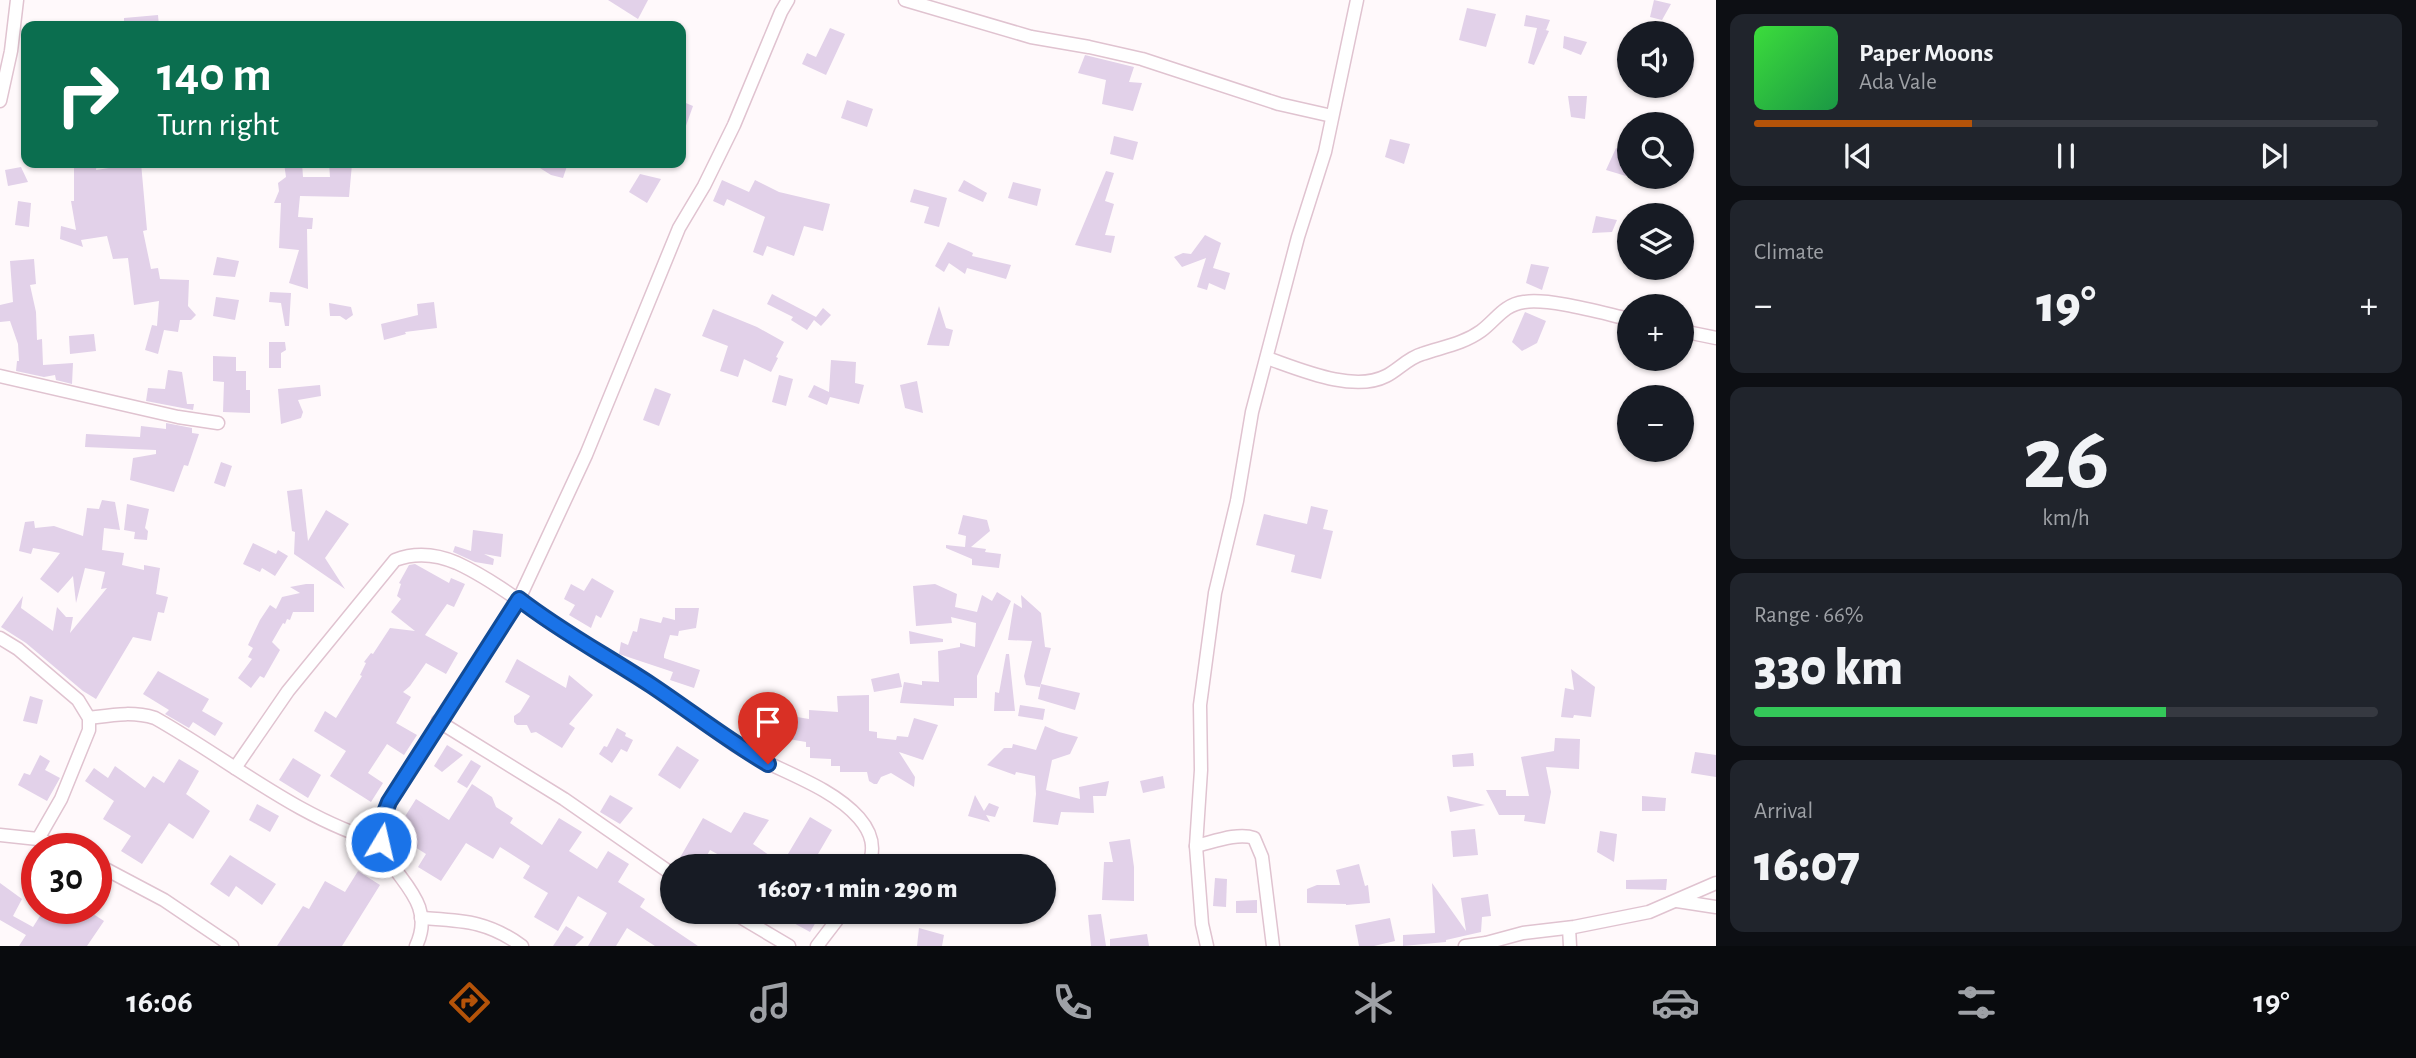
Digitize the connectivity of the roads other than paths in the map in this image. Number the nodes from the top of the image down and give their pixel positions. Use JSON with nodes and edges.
{"nodes":[{"id":1,"x":17,"y":0,"type":"edge"},
{"id":2,"x":788,"y":0,"type":"edge"},
{"id":3,"x":905,"y":0,"type":"edge"},
{"id":4,"x":1357,"y":0,"type":"edge"},
{"id":5,"x":0,"y":101,"type":"edge"},
{"id":6,"x":1332,"y":116,"type":"junction"},
{"id":7,"x":1617,"y":317,"type":"edge"},
{"id":8,"x":1694,"y":333,"type":"edge"},
{"id":9,"x":1716,"y":338,"type":"edge"},
{"id":10,"x":1267,"y":358,"type":"junction"},
{"id":11,"x":0,"y":376,"type":"edge"},
{"id":12,"x":218,"y":423,"type":"dead end"},
{"id":13,"x":519,"y":599,"type":"junction"},
{"id":14,"x":0,"y":638,"type":"edge"},
{"id":15,"x":89,"y":718,"type":"junction"},
{"id":16,"x":439,"y":721,"type":"junction"},
{"id":17,"x":235,"y":768,"type":"junction"},
{"id":18,"x":41,"y":833,"type":"edge"},
{"id":19,"x":0,"y":835,"type":"edge"},
{"id":20,"x":21,"y":837,"type":"edge"},
{"id":21,"x":381,"y":842,"type":"junction"},
{"id":22,"x":1196,"y":846,"type":"junction"},
{"id":23,"x":872,"y":854,"type":"edge"},
{"id":24,"x":660,"y":866,"type":"edge"},
{"id":25,"x":112,"y":872,"type":"edge"},
{"id":26,"x":1716,"y":883,"type":"edge"},
{"id":27,"x":1676,"y":901,"type":"junction"},
{"id":28,"x":1716,"y":907,"type":"edge"},
{"id":29,"x":1716,"y":914,"type":"edge"},
{"id":30,"x":421,"y":918,"type":"junction"},
{"id":31,"x":752,"y":924,"type":"edge"},
{"id":32,"x":834,"y":924,"type":"edge"},
{"id":33,"x":1569,"y":928,"type":"junction"},
{"id":34,"x":232,"y":946,"type":"edge"},
{"id":35,"x":416,"y":946,"type":"edge"},
{"id":36,"x":522,"y":946,"type":"edge"},
{"id":37,"x":789,"y":946,"type":"edge"},
{"id":38,"x":817,"y":946,"type":"edge"},
{"id":39,"x":1207,"y":946,"type":"edge"},
{"id":40,"x":1273,"y":946,"type":"edge"},
{"id":41,"x":1465,"y":946,"type":"edge"},
{"id":42,"x":1570,"y":946,"type":"edge"}],
"edges":[{"from":1,"to":5,"type":"street"},
{"from":2,"to":13,"type":"street"},
{"from":3,"to":6,"type":"street"},
{"from":4,"to":6,"type":"street"},
{"from":6,"to":10,"type":"street"},
{"from":7,"to":10,"type":"street"},
{"from":8,"to":9,"type":"street"},
{"from":10,"to":22,"type":"street"},
{"from":11,"to":12,"type":"street"},
{"from":13,"to":16,"type":"street"},
{"from":13,"to":17,"type":"street"},
{"from":13,"to":23,"type":"street"},
{"from":14,"to":15,"type":"street"},
{"from":15,"to":17,"type":"street"},
{"from":15,"to":18,"type":"street"},
{"from":16,"to":21,"type":"street"},
{"from":16,"to":24,"type":"street"},
{"from":17,"to":21,"type":"street"},
{"from":19,"to":20,"type":"street"},
{"from":21,"to":30,"type":"street"},
{"from":22,"to":39,"type":"street"},
{"from":22,"to":40,"type":"street"},
{"from":25,"to":34,"type":"street"},
{"from":26,"to":27,"type":"street"},
{"from":27,"to":28,"type":"street"},
{"from":27,"to":33,"type":"street"},
{"from":28,"to":29,"type":"street"},
{"from":30,"to":35,"type":"street"},
{"from":30,"to":36,"type":"street"},
{"from":31,"to":37,"type":"street"},
{"from":32,"to":38,"type":"street"},
{"from":33,"to":41,"type":"street"},
{"from":33,"to":42,"type":"street"}]}
